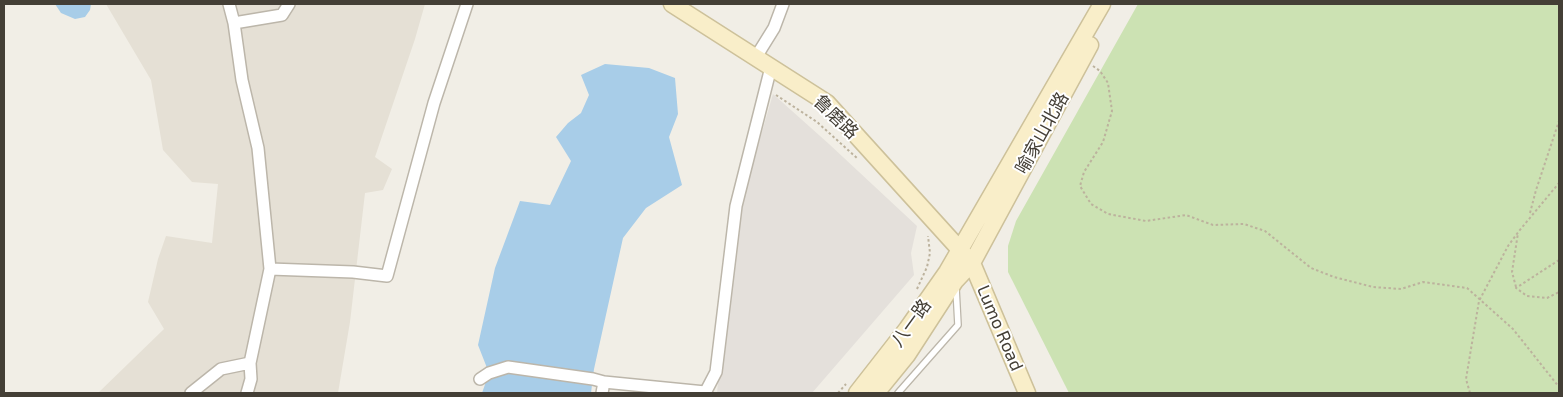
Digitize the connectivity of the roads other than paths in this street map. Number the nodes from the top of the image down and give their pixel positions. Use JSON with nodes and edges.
{"nodes":[{"id":1,"x":229,"y":4,"type":"edge"},
{"id":2,"x":289,"y":4,"type":"edge"},
{"id":3,"x":467,"y":4,"type":"edge"},
{"id":4,"x":672,"y":4,"type":"edge"},
{"id":5,"x":783,"y":4,"type":"edge"},
{"id":6,"x":1102,"y":4,"type":"edge"},
{"id":7,"x":1113,"y":4,"type":"edge"},
{"id":8,"x":234,"y":22,"type":"junction"},
{"id":9,"x":756,"y":57,"type":"junction"},
{"id":10,"x":771,"y":67,"type":"junction"},
{"id":11,"x":960,"y":250,"type":"junction"},
{"id":12,"x":972,"y":263,"type":"junction"},
{"id":13,"x":270,"y":269,"type":"junction"},
{"id":14,"x":955,"y":281,"type":"junction"},
{"id":15,"x":250,"y":363,"type":"junction"},
{"id":16,"x":480,"y":379,"type":"dead end"},
{"id":17,"x":853,"y":386,"type":"edge"},
{"id":18,"x":603,"y":387,"type":"edge"},
{"id":19,"x":705,"y":392,"type":"edge"},
{"id":20,"x":191,"y":393,"type":"edge"},
{"id":21,"x":247,"y":393,"type":"edge"},
{"id":22,"x":876,"y":393,"type":"edge"},
{"id":23,"x":898,"y":393,"type":"edge"},
{"id":24,"x":1027,"y":393,"type":"edge"}],
"edges":[{"from":1,"to":8,"type":"street"},
{"from":2,"to":8,"type":"street"},
{"from":3,"to":13,"type":"street"},
{"from":4,"to":9,"type":"main road","name":"鲁磨路"},
{"from":5,"to":9,"type":"street"},
{"from":6,"to":11,"type":"main road","name":"喻家山北路"},
{"from":7,"to":12,"type":"main road","name":"喻家山北路"},
{"from":8,"to":13,"type":"street"},
{"from":9,"to":10,"type":"main road","name":"鲁磨路"},
{"from":10,"to":11,"type":"main road","name":"鲁磨路"},
{"from":10,"to":19,"type":"street"},
{"from":11,"to":12,"type":"main road","name":"鲁磨路"},
{"from":11,"to":17,"type":"main road","name":"八一路"},
{"from":12,"to":14,"type":"main road","name":"八一路"},
{"from":12,"to":24,"type":"main road","name":"Lumo Road"},
{"from":13,"to":15,"type":"street"},
{"from":14,"to":22,"type":"main road","name":"八一路"},
{"from":14,"to":23,"type":"lane"},
{"from":15,"to":20,"type":"street"},
{"from":15,"to":21,"type":"street"},
{"from":16,"to":18,"type":"street"},
{"from":18,"to":19,"type":"street"}]}
